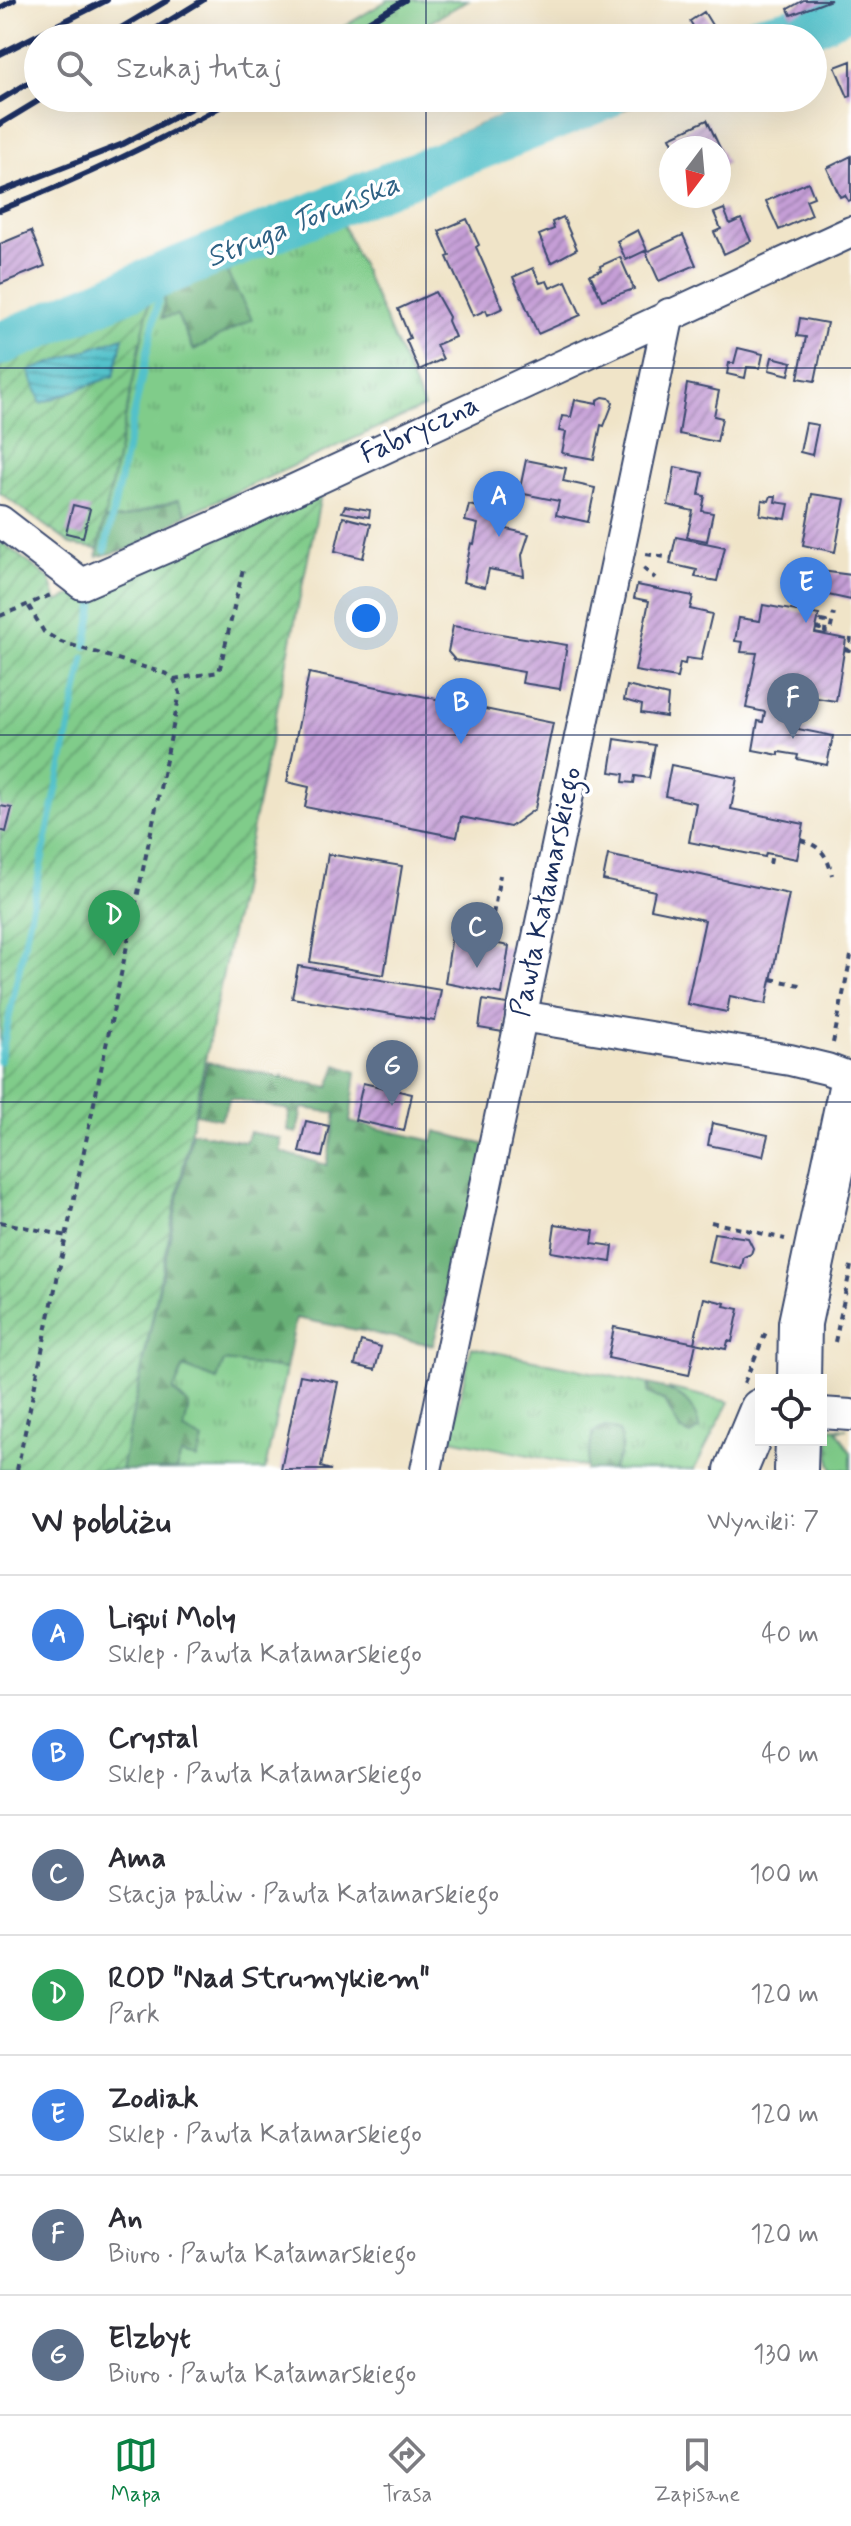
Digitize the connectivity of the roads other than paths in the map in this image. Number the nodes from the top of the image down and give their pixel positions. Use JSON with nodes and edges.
{"nodes":[{"id":1,"x":851,"y":232,"type":"edge"},
{"id":2,"x":669,"y":314,"type":"junction"},
{"id":3,"x":0,"y":521,"type":"edge"},
{"id":4,"x":521,"y":1016,"type":"junction"},
{"id":5,"x":851,"y":1081,"type":"edge"},
{"id":6,"x":800,"y":1323,"type":"junction"},
{"id":7,"x":777,"y":1374,"type":"edge"},
{"id":8,"x":799,"y":1374,"type":"edge"},
{"id":9,"x":827,"y":1413,"type":"edge"},
{"id":10,"x":851,"y":1415,"type":"edge"},
{"id":11,"x":755,"y":1424,"type":"edge"},
{"id":12,"x":797,"y":1446,"type":"edge"},
{"id":13,"x":426,"y":1470,"type":"edge"},
{"id":14,"x":736,"y":1470,"type":"edge"},
{"id":15,"x":796,"y":1470,"type":"edge"}],
"edges":[{"from":1,"to":2,"type":"street","name":"Fabryczna"},
{"from":2,"to":3,"type":"street","name":"Fabryczna"},
{"from":2,"to":4,"type":"street","name":"Pawła Kałamarskiego"},
{"from":4,"to":5,"type":"street"},
{"from":4,"to":13,"type":"street","name":"Pawła Kałamarskiego"},
{"from":5,"to":6,"type":"street"},
{"from":6,"to":7,"type":"street"},
{"from":6,"to":8,"type":"street"},
{"from":9,"to":10,"type":"street"},
{"from":11,"to":14,"type":"street"},
{"from":12,"to":15,"type":"street"}]}
